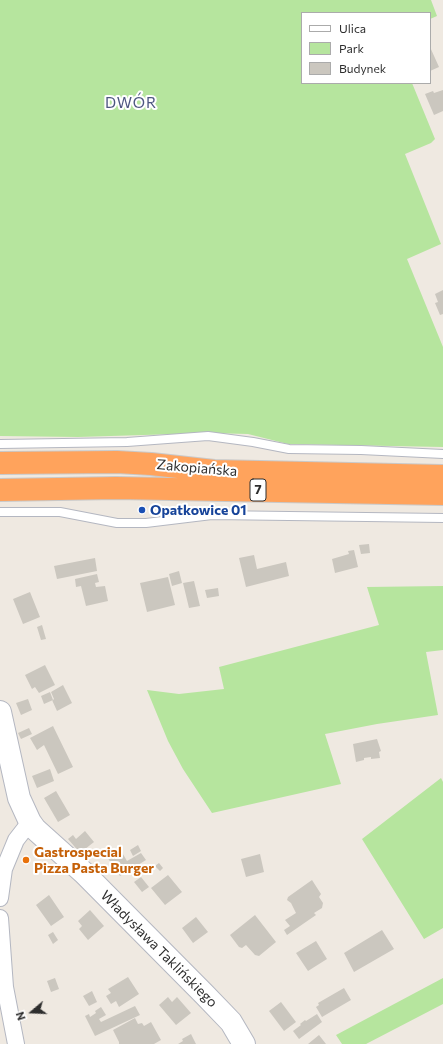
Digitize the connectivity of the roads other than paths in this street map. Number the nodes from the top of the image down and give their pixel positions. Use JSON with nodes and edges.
{"nodes":[{"id":1,"x":0,"y":444,"type":"edge"},
{"id":2,"x":443,"y":454,"type":"edge"},
{"id":3,"x":0,"y":463,"type":"edge"},
{"id":4,"x":443,"y":476,"type":"edge"},
{"id":5,"x":0,"y":490,"type":"edge"},
{"id":6,"x":443,"y":494,"type":"edge"},
{"id":7,"x":0,"y":512,"type":"edge"},
{"id":8,"x":443,"y":518,"type":"edge"},
{"id":9,"x":0,"y":712,"type":"edge"},
{"id":10,"x":30,"y":822,"type":"junction"},
{"id":11,"x":0,"y":898,"type":"edge"},
{"id":12,"x":0,"y":918,"type":"edge"},
{"id":13,"x":2,"y":988,"type":"edge"},
{"id":14,"x":16,"y":1044,"type":"edge"},
{"id":15,"x":244,"y":1044,"type":"edge"}],
"edges":[{"from":1,"to":2,"type":"lane"},
{"from":3,"to":4,"type":"highway","name":"Zakopiańska","number":"7"},
{"from":5,"to":6,"type":"highway","name":"Zakopiańska","number":"7"},
{"from":7,"to":8,"type":"lane"},
{"from":9,"to":10,"type":"street","name":"Władysława Taklińskiego"},
{"from":10,"to":11,"type":"street"},
{"from":10,"to":15,"type":"street","name":"Władysława Taklińskiego"},
{"from":12,"to":13,"type":"street"},
{"from":13,"to":14,"type":"street"}]}
